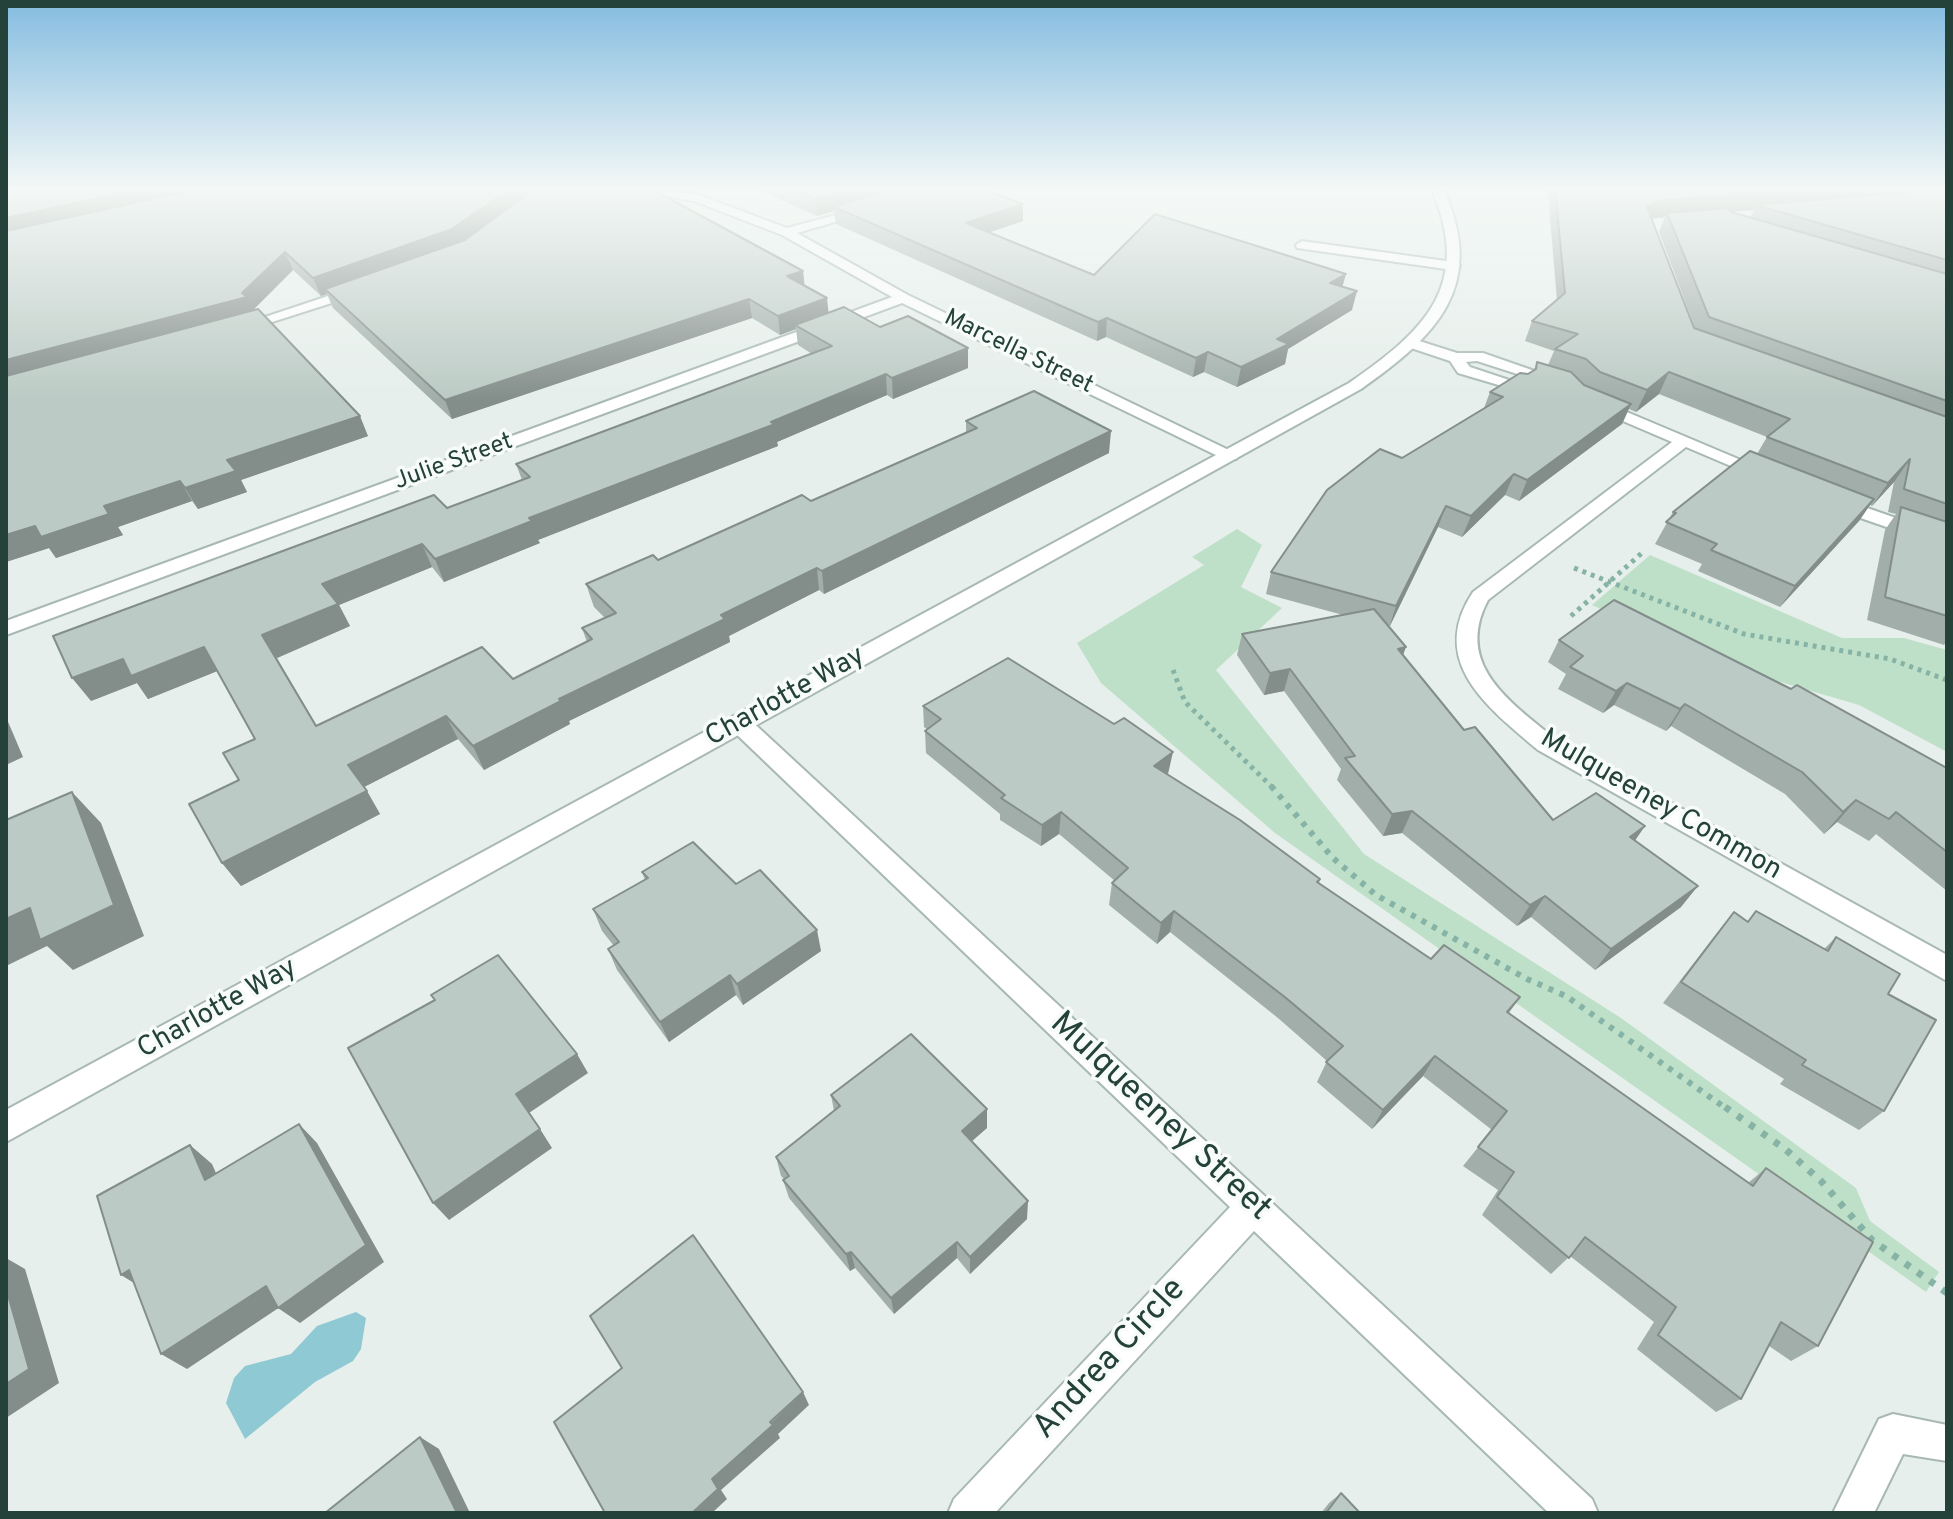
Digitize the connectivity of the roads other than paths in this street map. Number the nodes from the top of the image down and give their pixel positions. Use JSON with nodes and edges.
{"nodes":[{"id":1,"x":834,"y":259,"type":"edge"},
{"id":2,"x":1402,"y":259,"type":"edge"},
{"id":3,"x":1453,"y":259,"type":"edge"},
{"id":4,"x":1453,"y":266,"type":"junction"},
{"id":5,"x":377,"y":284,"type":"edge"},
{"id":6,"x":903,"y":298,"type":"junction"},
{"id":7,"x":229,"y":330,"type":"edge"},
{"id":8,"x":1413,"y":344,"type":"junction"},
{"id":9,"x":1685,"y":440,"type":"junction"},
{"id":10,"x":1230,"y":455,"type":"junction"},
{"id":11,"x":1785,"y":482,"type":"edge"},
{"id":12,"x":1813,"y":494,"type":"edge"},
{"id":13,"x":1947,"y":542,"type":"edge"},
{"id":14,"x":6,"y":628,"type":"edge"},
{"id":15,"x":739,"y":723,"type":"junction"},
{"id":16,"x":1947,"y":969,"type":"edge"},
{"id":17,"x":6,"y":1127,"type":"edge"},
{"id":18,"x":1253,"y":1207,"type":"junction"},
{"id":19,"x":1946,"y":1444,"type":"edge"},
{"id":20,"x":968,"y":1513,"type":"edge"},
{"id":21,"x":1578,"y":1513,"type":"edge"},
{"id":22,"x":1853,"y":1513,"type":"edge"}],
"edges":[{"from":1,"to":6,"type":"street","name":"Marcella Street"},
{"from":2,"to":4,"type":"street"},
{"from":3,"to":4,"type":"street","name":"Charlotte Way"},
{"from":4,"to":8,"type":"street","name":"Charlotte Way"},
{"from":5,"to":7,"type":"street"},
{"from":6,"to":10,"type":"street","name":"Marcella Street"},
{"from":6,"to":14,"type":"street","name":"Julie Street"},
{"from":8,"to":9,"type":"street"},
{"from":8,"to":10,"type":"street","name":"Charlotte Way"},
{"from":9,"to":11,"type":"street"},
{"from":9,"to":16,"type":"street","name":"Mulqueeney Common"},
{"from":10,"to":15,"type":"street","name":"Charlotte Way"},
{"from":12,"to":13,"type":"street"},
{"from":15,"to":17,"type":"street","name":"Charlotte Way"},
{"from":15,"to":18,"type":"street","name":"Mulqueeney Street"},
{"from":18,"to":20,"type":"street","name":"Andrea Circle"},
{"from":18,"to":21,"type":"street","name":"Mulqueeney Street"},
{"from":19,"to":22,"type":"street"}]}
